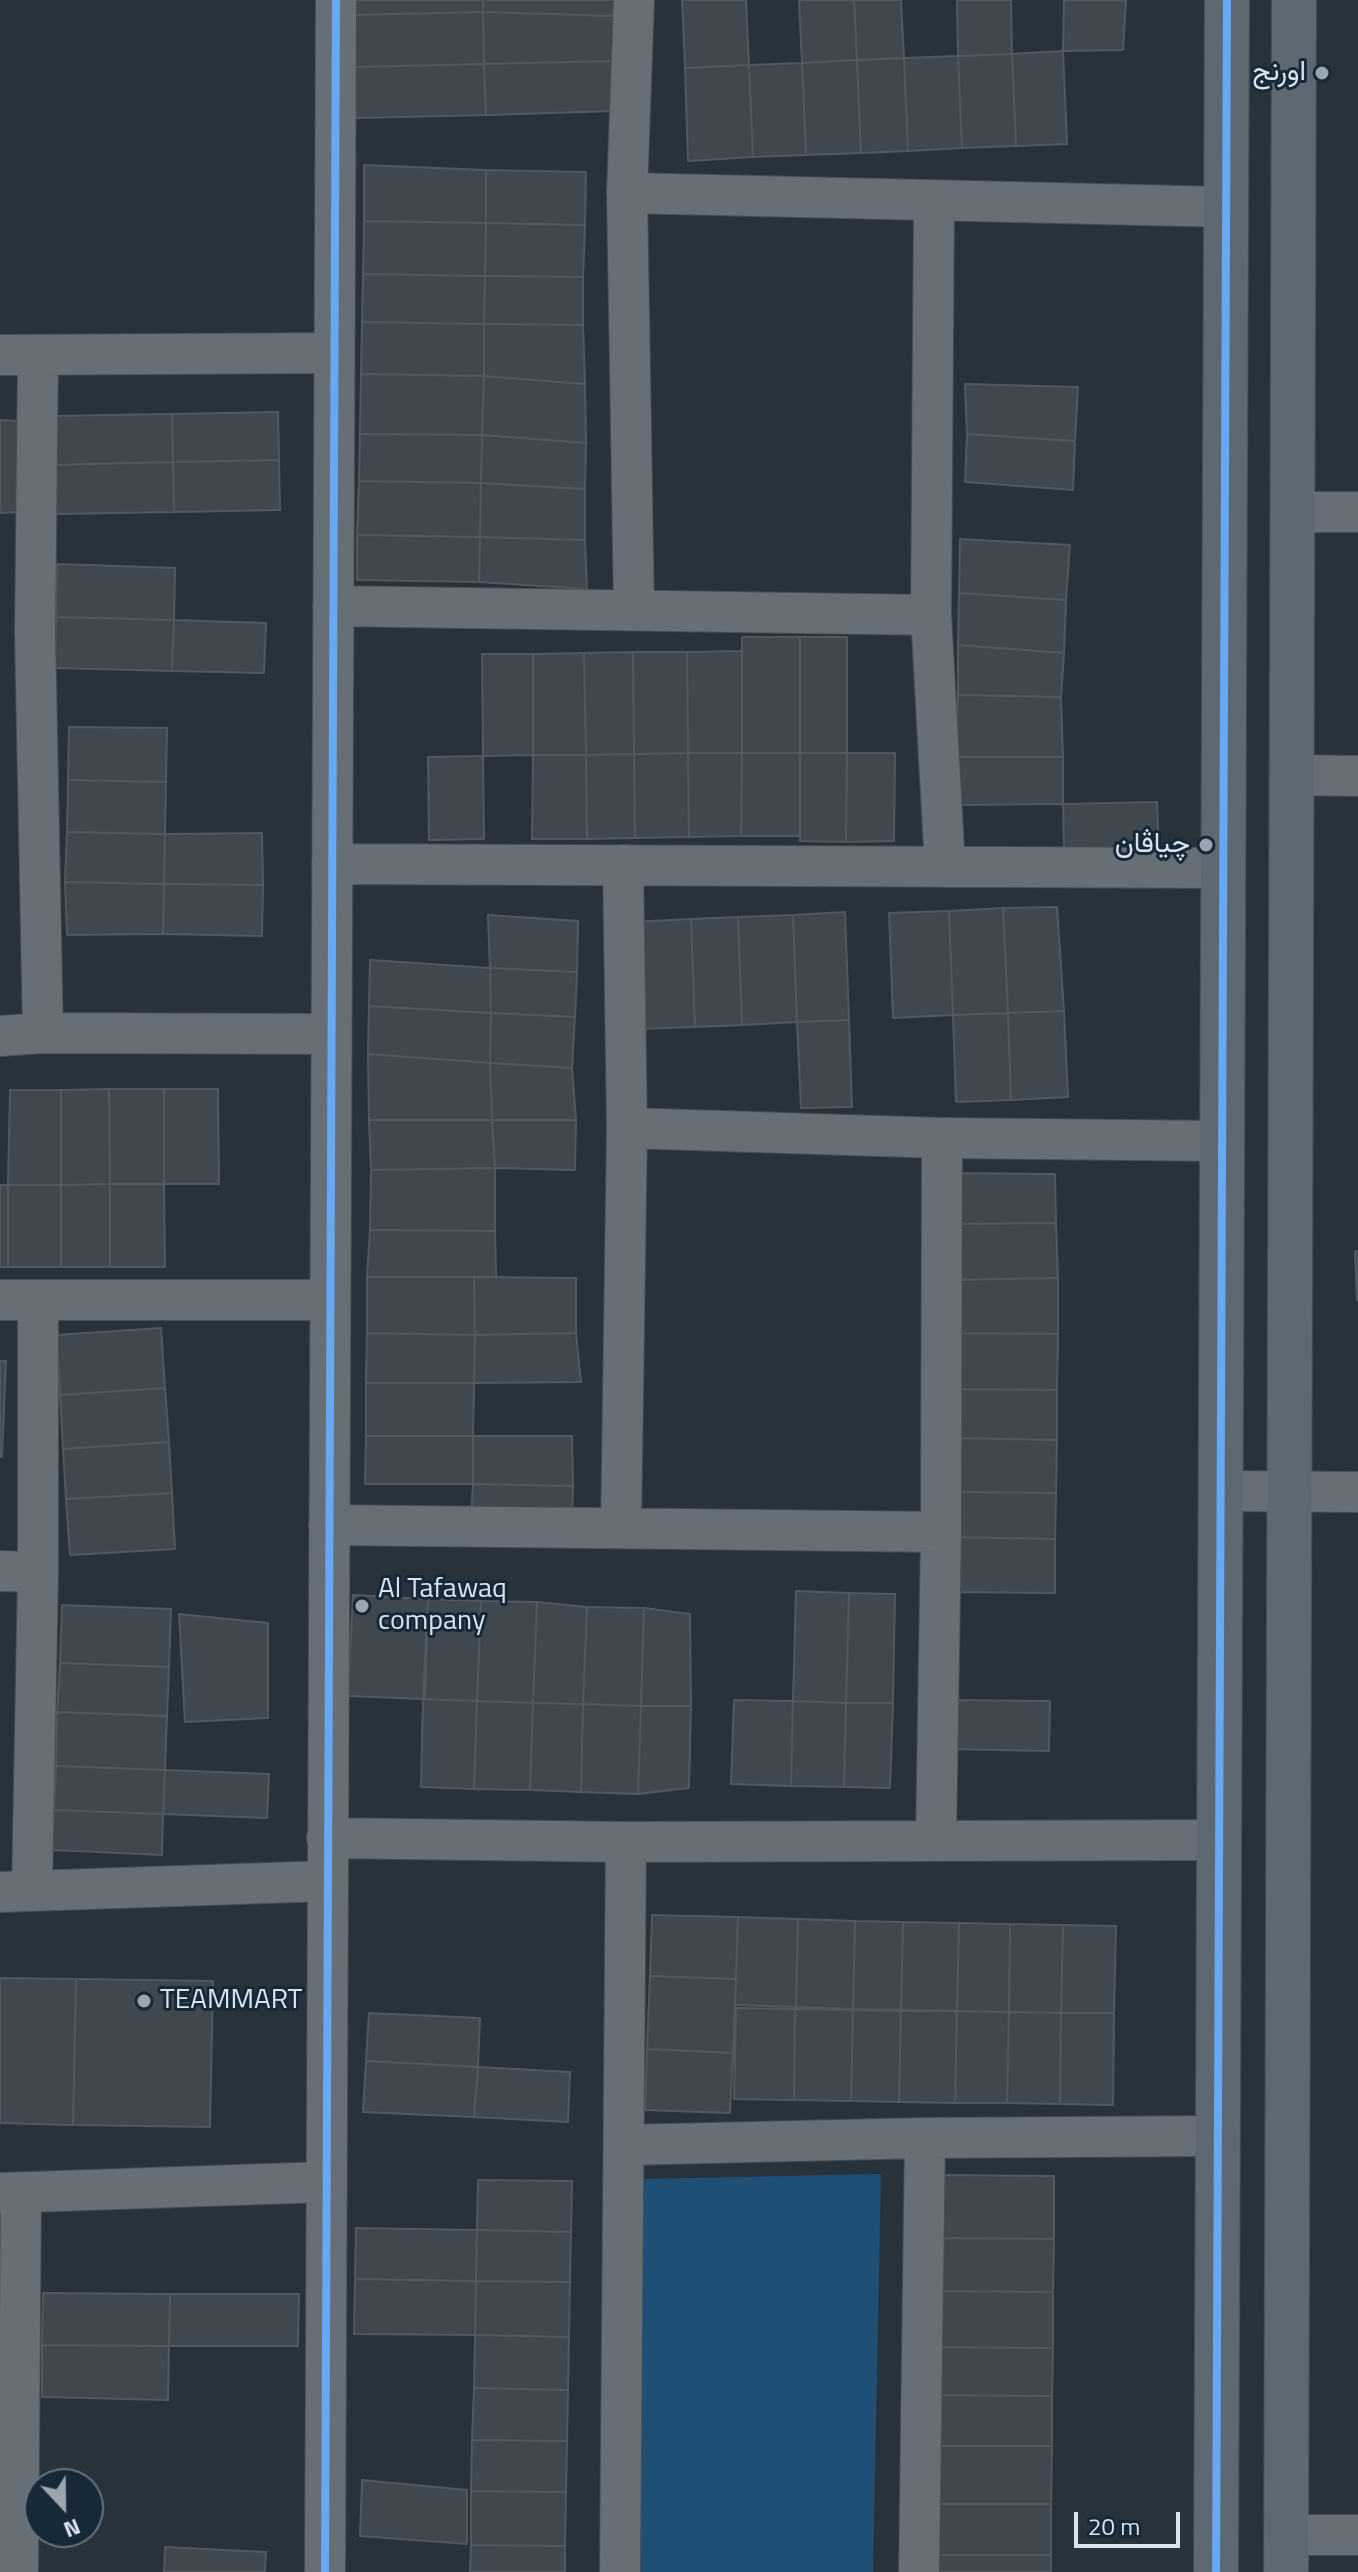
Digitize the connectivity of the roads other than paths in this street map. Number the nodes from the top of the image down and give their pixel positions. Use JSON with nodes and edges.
{"nodes":[{"id":1,"x":336,"y":0,"type":"edge"},
{"id":2,"x":634,"y":0,"type":"edge"},
{"id":3,"x":1227,"y":0,"type":"edge"},
{"id":4,"x":1294,"y":0,"type":"edge"},
{"id":5,"x":1294,"y":52,"type":"junction"},
{"id":6,"x":1226,"y":54,"type":"junction"},
{"id":7,"x":627,"y":193,"type":"junction"},
{"id":8,"x":934,"y":200,"type":"junction"},
{"id":9,"x":1226,"y":207,"type":"junction"},
{"id":10,"x":334,"y":353,"type":"junction"},
{"id":11,"x":19,"y":356,"type":"edge"},
{"id":12,"x":1293,"y":512,"type":"junction"},
{"id":13,"x":1358,"y":512,"type":"edge"},
{"id":14,"x":333,"y":606,"type":"junction"},
{"id":15,"x":634,"y":609,"type":"junction"},
{"id":16,"x":931,"y":615,"type":"junction"},
{"id":17,"x":17,"y":633,"type":"edge"},
{"id":18,"x":1292,"y":775,"type":"junction"},
{"id":19,"x":1358,"y":776,"type":"edge"},
{"id":20,"x":332,"y":864,"type":"junction"},
{"id":21,"x":623,"y":865,"type":"junction"},
{"id":22,"x":945,"y":867,"type":"junction"},
{"id":23,"x":1223,"y":868,"type":"junction"},
{"id":24,"x":43,"y":1033,"type":"junction"},
{"id":25,"x":331,"y":1034,"type":"junction"},
{"id":26,"x":0,"y":1036,"type":"edge"},
{"id":27,"x":627,"y":1128,"type":"junction"},
{"id":28,"x":942,"y":1138,"type":"junction"},
{"id":29,"x":1222,"y":1141,"type":"junction"},
{"id":30,"x":19,"y":1300,"type":"edge"},
{"id":31,"x":330,"y":1300,"type":"junction"},
{"id":32,"x":1220,"y":1491,"type":"junction"},
{"id":33,"x":1289,"y":1492,"type":"junction"},
{"id":34,"x":1358,"y":1492,"type":"edge"},
{"id":35,"x":329,"y":1525,"type":"junction"},
{"id":36,"x":621,"y":1528,"type":"junction"},
{"id":37,"x":941,"y":1532,"type":"junction"},
{"id":38,"x":19,"y":1572,"type":"edge"},
{"id":39,"x":327,"y":1838,"type":"junction"},
{"id":40,"x":936,"y":1840,"type":"junction"},
{"id":41,"x":1219,"y":1840,"type":"junction"},
{"id":42,"x":626,"y":1842,"type":"junction"},
{"id":43,"x":327,"y":1881,"type":"junction"},
{"id":44,"x":16,"y":1891,"type":"edge"},
{"id":45,"x":1218,"y":2136,"type":"junction"},
{"id":46,"x":925,"y":2138,"type":"junction"},
{"id":47,"x":624,"y":2145,"type":"junction"},
{"id":48,"x":326,"y":2182,"type":"junction"},
{"id":49,"x":11,"y":2193,"type":"edge"},
{"id":50,"x":10,"y":2455,"type":"edge"},
{"id":51,"x":1358,"y":2535,"type":"edge"},
{"id":52,"x":1286,"y":2554,"type":"edge"},
{"id":53,"x":18,"y":2572,"type":"edge"},
{"id":54,"x":325,"y":2572,"type":"edge"},
{"id":55,"x":620,"y":2572,"type":"edge"},
{"id":56,"x":919,"y":2572,"type":"edge"},
{"id":57,"x":1216,"y":2572,"type":"edge"}],
"edges":[{"from":1,"to":10,"type":"street"},
{"from":2,"to":7,"type":"street"},
{"from":3,"to":6,"type":"street"},
{"from":4,"to":5,"type":"street"},
{"from":5,"to":6,"type":"street"},
{"from":5,"to":12,"type":"street"},
{"from":6,"to":9,"type":"street"},
{"from":7,"to":8,"type":"street"},
{"from":7,"to":15,"type":"street"},
{"from":8,"to":9,"type":"street"},
{"from":8,"to":16,"type":"street"},
{"from":9,"to":23,"type":"street"},
{"from":10,"to":11,"type":"street"},
{"from":10,"to":14,"type":"street"},
{"from":11,"to":17,"type":"street"},
{"from":12,"to":13,"type":"street"},
{"from":12,"to":18,"type":"street"},
{"from":14,"to":15,"type":"street"},
{"from":14,"to":20,"type":"street"},
{"from":15,"to":16,"type":"street"},
{"from":16,"to":22,"type":"street"},
{"from":17,"to":24,"type":"street"},
{"from":18,"to":19,"type":"street"},
{"from":18,"to":33,"type":"street"},
{"from":20,"to":21,"type":"street"},
{"from":20,"to":25,"type":"street"},
{"from":21,"to":22,"type":"street"},
{"from":21,"to":27,"type":"street"},
{"from":22,"to":23,"type":"street"},
{"from":23,"to":29,"type":"street"},
{"from":24,"to":25,"type":"street"},
{"from":24,"to":26,"type":"street"},
{"from":25,"to":31,"type":"street"},
{"from":27,"to":28,"type":"street"},
{"from":27,"to":36,"type":"street"},
{"from":28,"to":29,"type":"street"},
{"from":28,"to":37,"type":"street"},
{"from":29,"to":32,"type":"street"},
{"from":30,"to":31,"type":"street"},
{"from":30,"to":38,"type":"street"},
{"from":31,"to":35,"type":"street"},
{"from":32,"to":33,"type":"street"},
{"from":32,"to":41,"type":"street"},
{"from":33,"to":34,"type":"street"},
{"from":33,"to":52,"type":"street"},
{"from":35,"to":36,"type":"street"},
{"from":35,"to":39,"type":"street"},
{"from":36,"to":37,"type":"street"},
{"from":37,"to":40,"type":"street"},
{"from":38,"to":44,"type":"street"},
{"from":39,"to":42,"type":"street"},
{"from":39,"to":43,"type":"street"},
{"from":40,"to":41,"type":"street"},
{"from":40,"to":42,"type":"street"},
{"from":41,"to":45,"type":"street"},
{"from":42,"to":47,"type":"street"},
{"from":43,"to":44,"type":"street"},
{"from":43,"to":48,"type":"street"},
{"from":45,"to":46,"type":"street"},
{"from":45,"to":57,"type":"street"},
{"from":46,"to":47,"type":"street"},
{"from":46,"to":56,"type":"street"},
{"from":47,"to":55,"type":"street"},
{"from":48,"to":49,"type":"street"},
{"from":48,"to":54,"type":"street"},
{"from":49,"to":50,"type":"street"},
{"from":50,"to":53,"type":"street"},
{"from":51,"to":52,"type":"street"}]}
